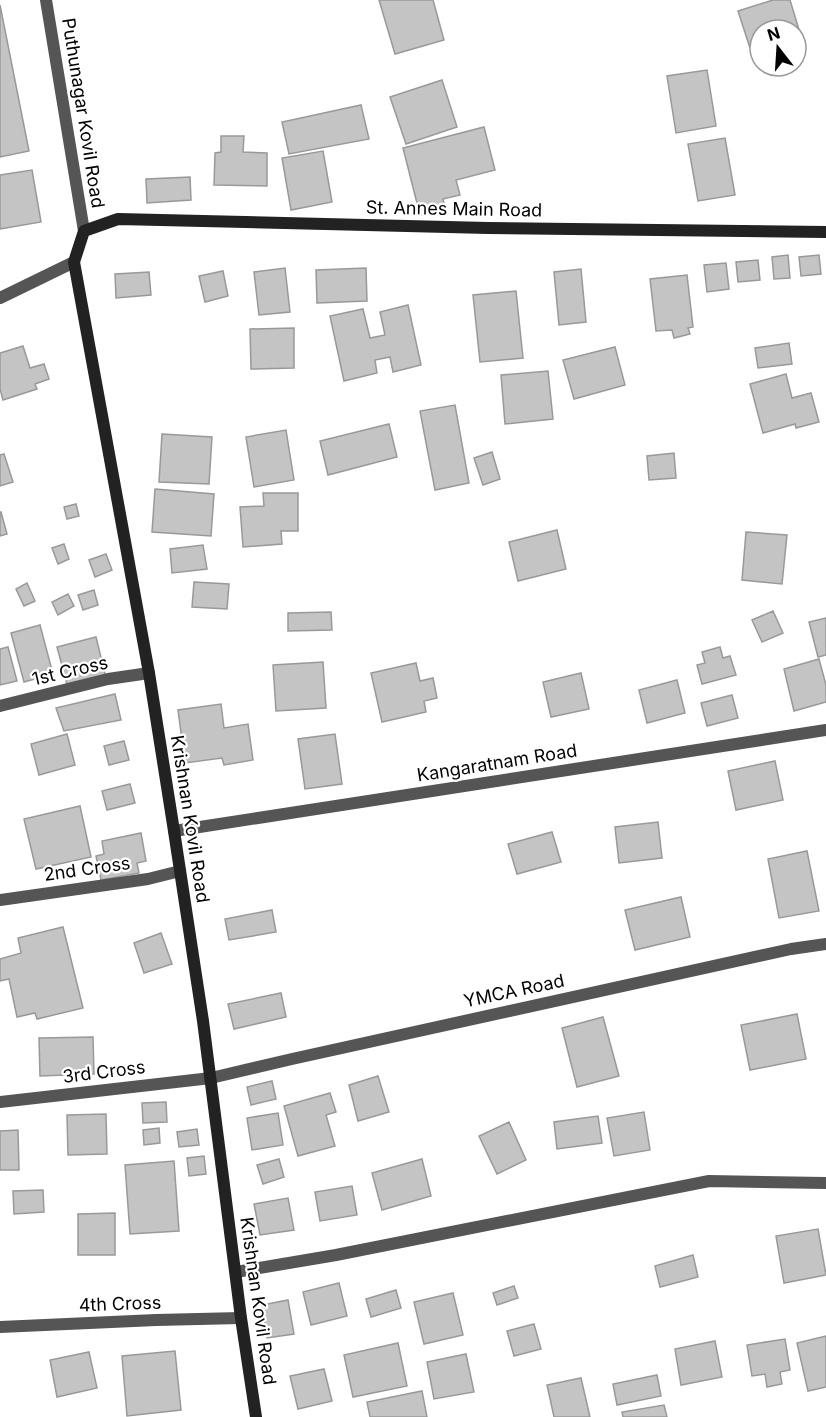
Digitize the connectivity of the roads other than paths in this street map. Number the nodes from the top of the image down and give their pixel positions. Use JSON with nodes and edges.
{"nodes":[{"id":1,"x":46,"y":0,"type":"edge"},
{"id":2,"x":84,"y":231,"type":"junction"},
{"id":3,"x":826,"y":235,"type":"edge"},
{"id":4,"x":74,"y":261,"type":"junction"},
{"id":5,"x":0,"y":298,"type":"edge"},
{"id":6,"x":149,"y":673,"type":"junction"},
{"id":7,"x":0,"y":706,"type":"edge"},
{"id":8,"x":826,"y":730,"type":"edge"},
{"id":9,"x":174,"y":831,"type":"junction"},
{"id":10,"x":180,"y":872,"type":"junction"},
{"id":11,"x":0,"y":900,"type":"edge"},
{"id":12,"x":826,"y":944,"type":"edge"},
{"id":13,"x":211,"y":1078,"type":"junction"},
{"id":14,"x":0,"y":1102,"type":"edge"},
{"id":15,"x":826,"y":1183,"type":"edge"},
{"id":16,"x":236,"y":1272,"type":"junction"},
{"id":17,"x":241,"y":1318,"type":"junction"},
{"id":18,"x":0,"y":1327,"type":"edge"},
{"id":19,"x":256,"y":1417,"type":"edge"}],
"edges":[{"from":1,"to":2,"type":"street","name":"Puthunagar Kovil Road"},
{"from":2,"to":3,"type":"street","name":"St. Annes Main Road"},
{"from":2,"to":4,"type":"street","name":"Krishnan Kovil Road"},
{"from":4,"to":5,"type":"street"},
{"from":4,"to":6,"type":"street","name":"Krishnan Kovil Road"},
{"from":6,"to":7,"type":"street","name":"1st Cross"},
{"from":6,"to":9,"type":"street","name":"Krishnan Kovil Road"},
{"from":8,"to":9,"type":"street","name":"Kangaratnam Road"},
{"from":9,"to":10,"type":"street","name":"Krishnan Kovil Road"},
{"from":10,"to":11,"type":"street","name":"2nd Cross"},
{"from":10,"to":13,"type":"street","name":"Krishnan Kovil Road"},
{"from":12,"to":13,"type":"street","name":"YMCA Road"},
{"from":13,"to":14,"type":"street","name":"3rd Cross"},
{"from":13,"to":16,"type":"street","name":"Krishnan Kovil Road"},
{"from":15,"to":16,"type":"street"},
{"from":16,"to":17,"type":"street","name":"Krishnan Kovil Road"},
{"from":17,"to":18,"type":"street","name":"4th Cross"},
{"from":17,"to":19,"type":"street","name":"Krishnan Kovil Road"}]}
